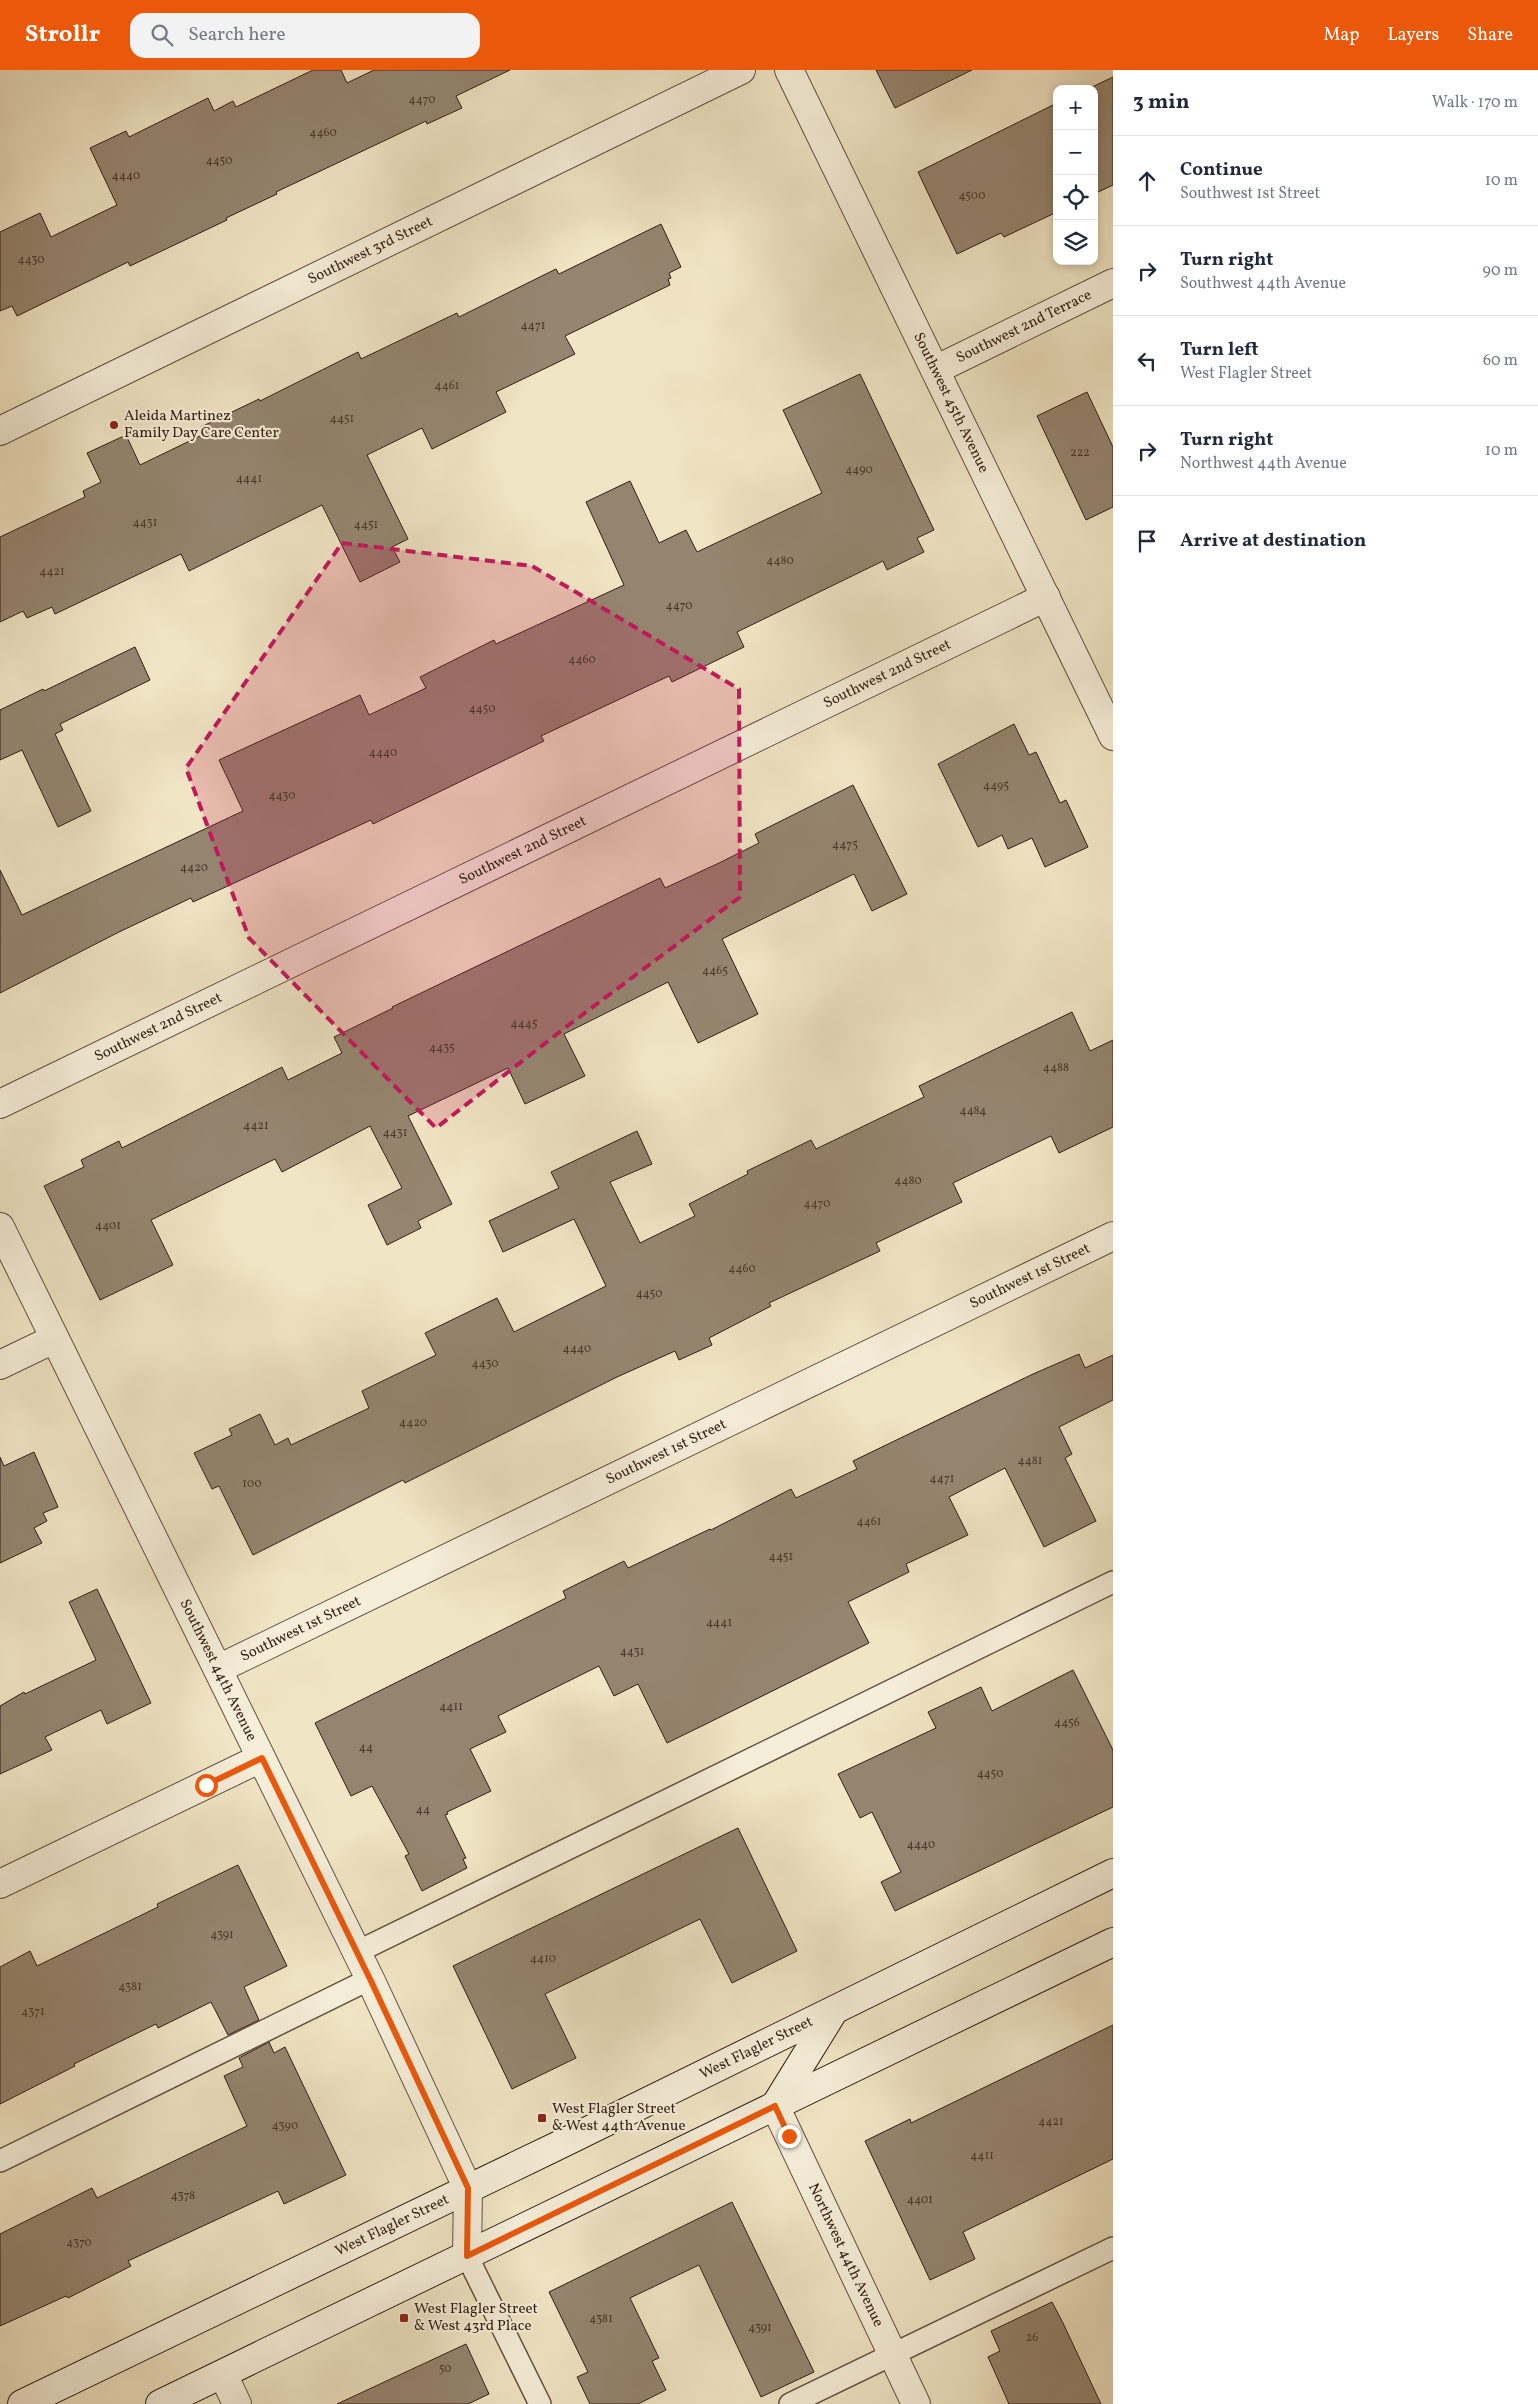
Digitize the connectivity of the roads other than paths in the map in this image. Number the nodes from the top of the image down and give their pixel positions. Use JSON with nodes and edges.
{"nodes":[{"id":1,"x":741,"y":70,"type":"edge"},
{"id":2,"x":789,"y":70,"type":"edge"},
{"id":3,"x":1113,"y":283,"type":"edge"},
{"id":4,"x":935,"y":370,"type":"junction"},
{"id":5,"x":0,"y":431,"type":"edge"},
{"id":6,"x":1046,"y":597,"type":"junction"},
{"id":7,"x":1113,"y":736,"type":"edge"},
{"id":8,"x":0,"y":1104,"type":"edge"},
{"id":9,"x":0,"y":1227,"type":"edge"},
{"id":10,"x":1113,"y":1236,"type":"edge"},
{"id":11,"x":54,"y":1339,"type":"junction"},
{"id":12,"x":0,"y":1364,"type":"edge"},
{"id":13,"x":1113,"y":1582,"type":"edge"},
{"id":14,"x":218,"y":1669,"type":"junction"},
{"id":15,"x":262,"y":1758,"type":"junction"},
{"id":16,"x":1113,"y":1873,"type":"edge"},
{"id":17,"x":0,"y":1884,"type":"edge"},
{"id":18,"x":1113,"y":1942,"type":"edge"},
{"id":19,"x":357,"y":1952,"type":"junction"},
{"id":20,"x":370,"y":1979,"type":"junction"},
{"id":21,"x":833,"y":2012,"type":"junction"},
{"id":22,"x":775,"y":2106,"type":"junction"},
{"id":23,"x":0,"y":2161,"type":"edge"},
{"id":24,"x":468,"y":2188,"type":"junction"},
{"id":25,"x":1113,"y":2248,"type":"edge"},
{"id":26,"x":467,"y":2256,"type":"junction"},
{"id":27,"x":892,"y":2354,"type":"junction"},
{"id":28,"x":222,"y":2374,"type":"junction"},
{"id":29,"x":22,"y":2404,"type":"edge"},
{"id":30,"x":160,"y":2404,"type":"edge"},
{"id":31,"x":237,"y":2404,"type":"edge"},
{"id":32,"x":540,"y":2404,"type":"edge"},
{"id":33,"x":790,"y":2404,"type":"edge"},
{"id":34,"x":916,"y":2404,"type":"edge"}],
"edges":[{"from":1,"to":5,"type":"street","name":"Southwest 3rd Street"},
{"from":2,"to":4,"type":"street","name":"Southwest 45th Avenue"},
{"from":3,"to":4,"type":"street","name":"Southwest 2nd Terrace"},
{"from":4,"to":6,"type":"street","name":"Southwest 45th Avenue"},
{"from":6,"to":7,"type":"street","name":"Southwest 45th Avenue"},
{"from":6,"to":8,"type":"street","name":"Southwest 2nd Street"},
{"from":9,"to":11,"type":"street","name":"Southwest 44th Avenue"},
{"from":10,"to":14,"type":"street","name":"Southwest 1st Street"},
{"from":11,"to":12,"type":"street"},
{"from":11,"to":14,"type":"street","name":"Southwest 44th Avenue"},
{"from":13,"to":19,"type":"lane"},
{"from":14,"to":15,"type":"street","name":"Southwest 44th Avenue"},
{"from":15,"to":17,"type":"street"},
{"from":15,"to":19,"type":"street","name":"Southwest 44th Avenue"},
{"from":16,"to":21,"type":"street","name":"West Flagler Street"},
{"from":18,"to":22,"type":"street"},
{"from":19,"to":20,"type":"street","name":"Southwest 44th Avenue"},
{"from":20,"to":23,"type":"lane"},
{"from":20,"to":24,"type":"street","name":"Southwest 44th Avenue"},
{"from":21,"to":22,"type":"street"},
{"from":21,"to":24,"type":"street","name":"West Flagler Street"},
{"from":22,"to":26,"type":"street"},
{"from":22,"to":27,"type":"street","name":"Northwest 44th Avenue"},
{"from":24,"to":26,"type":"street","name":"Southwest 44th Avenue"},
{"from":24,"to":29,"type":"street","name":"West Flagler Street"},
{"from":25,"to":27,"type":"lane"},
{"from":26,"to":28,"type":"street"},
{"from":26,"to":32,"type":"lane"},
{"from":27,"to":33,"type":"lane"},
{"from":27,"to":34,"type":"street","name":"Northwest 44th Avenue"},
{"from":28,"to":30,"type":"street"},
{"from":28,"to":31,"type":"street"}]}
